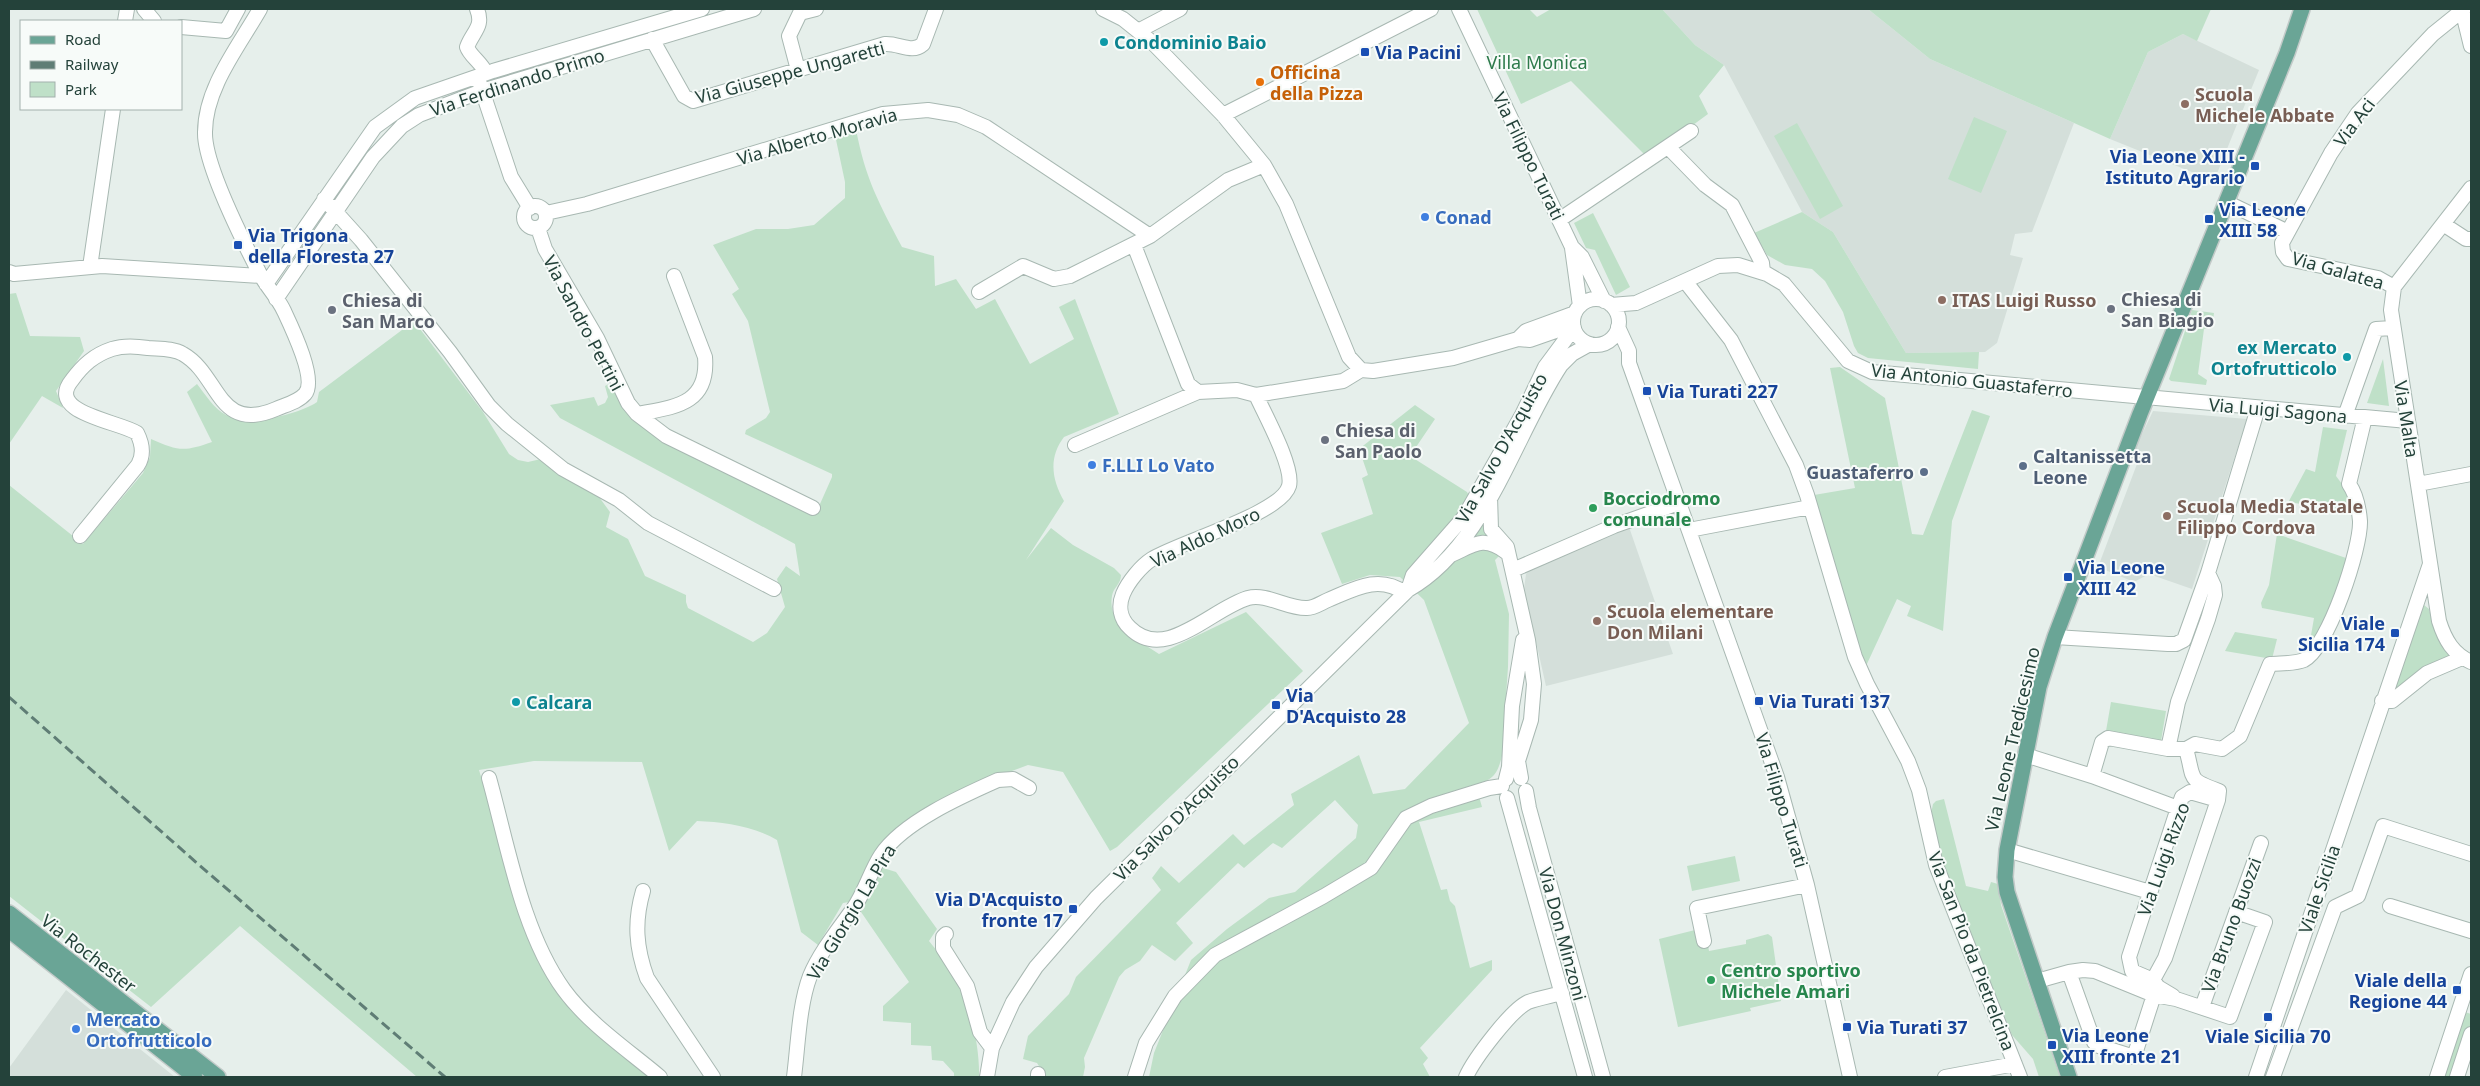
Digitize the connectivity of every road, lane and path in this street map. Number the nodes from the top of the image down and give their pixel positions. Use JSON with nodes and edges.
{"nodes":[{"id":1,"x":144,"y":9,"type":"edge"},
{"id":2,"x":238,"y":9,"type":"edge"},
{"id":3,"x":260,"y":9,"type":"edge"},
{"id":4,"x":477,"y":9,"type":"edge"},
{"id":5,"x":702,"y":9,"type":"edge"},
{"id":6,"x":754,"y":9,"type":"edge"},
{"id":7,"x":816,"y":9,"type":"edge"},
{"id":8,"x":936,"y":9,"type":"edge"},
{"id":9,"x":1103,"y":9,"type":"edge"},
{"id":10,"x":1180,"y":9,"type":"edge"},
{"id":11,"x":2302,"y":9,"type":"edge"},
{"id":12,"x":2310,"y":9,"type":"edge"},
{"id":13,"x":2461,"y":9,"type":"edge"},
{"id":14,"x":1428,"y":10,"type":"edge"},
{"id":15,"x":1462,"y":12,"type":"edge"},
{"id":16,"x":674,"y":16,"type":"junction"},
{"id":17,"x":153,"y":20,"type":"edge"},
{"id":18,"x":182,"y":27,"type":"edge"},
{"id":19,"x":635,"y":28,"type":"junction"},
{"id":20,"x":1138,"y":31,"type":"junction"},
{"id":21,"x":679,"y":32,"type":"junction"},
{"id":22,"x":646,"y":41,"type":"junction"},
{"id":23,"x":2471,"y":46,"type":"edge"},
{"id":24,"x":2287,"y":53,"type":"junction"},
{"id":25,"x":798,"y":70,"type":"junction"},
{"id":26,"x":485,"y":73,"type":"junction"},
{"id":27,"x":498,"y":86,"type":"junction"},
{"id":28,"x":482,"y":91,"type":"junction"},
{"id":29,"x":113,"y":110,"type":"edge"},
{"id":30,"x":1223,"y":115,"type":"junction"},
{"id":31,"x":1691,"y":131,"type":"dead end"},
{"id":32,"x":1668,"y":147,"type":"junction"},
{"id":33,"x":1264,"y":165,"type":"junction"},
{"id":34,"x":336,"y":182,"type":"junction"},
{"id":35,"x":2471,"y":188,"type":"edge"},
{"id":36,"x":348,"y":192,"type":"junction"},
{"id":37,"x":324,"y":199,"type":"junction"},
{"id":38,"x":2226,"y":202,"type":"junction"},
{"id":39,"x":530,"y":208,"type":"junction"},
{"id":40,"x":336,"y":211,"type":"junction"},
{"id":41,"x":546,"y":213,"type":"junction"},
{"id":42,"x":1559,"y":220,"type":"junction"},
{"id":43,"x":2443,"y":224,"type":"junction"},
{"id":44,"x":538,"y":228,"type":"junction"},
{"id":45,"x":2288,"y":232,"type":"junction"},
{"id":46,"x":1150,"y":236,"type":"junction"},
{"id":47,"x":2471,"y":239,"type":"edge"},
{"id":48,"x":1134,"y":245,"type":"junction"},
{"id":49,"x":1572,"y":247,"type":"junction"},
{"id":50,"x":90,"y":267,"type":"junction"},
{"id":51,"x":9,"y":272,"type":"edge"},
{"id":52,"x":1763,"y":272,"type":"junction"},
{"id":53,"x":674,"y":276,"type":"dead end"},
{"id":54,"x":264,"y":280,"type":"junction"},
{"id":55,"x":1685,"y":281,"type":"junction"},
{"id":56,"x":2394,"y":287,"type":"junction"},
{"id":57,"x":978,"y":292,"type":"dead end"},
{"id":58,"x":276,"y":299,"type":"junction"},
{"id":59,"x":1608,"y":303,"type":"junction"},
{"id":60,"x":1636,"y":303,"type":"junction"},
{"id":61,"x":1575,"y":318,"type":"junction"},
{"id":62,"x":1619,"y":325,"type":"junction"},
{"id":63,"x":2393,"y":328,"type":"junction"},
{"id":64,"x":1597,"y":344,"type":"junction"},
{"id":65,"x":1629,"y":363,"type":"junction"},
{"id":66,"x":1361,"y":370,"type":"junction"},
{"id":67,"x":1198,"y":392,"type":"junction"},
{"id":68,"x":1256,"y":395,"type":"junction"},
{"id":69,"x":2148,"y":397,"type":"junction"},
{"id":70,"x":2258,"y":408,"type":"junction"},
{"id":71,"x":637,"y":414,"type":"junction"},
{"id":72,"x":2346,"y":416,"type":"junction"},
{"id":73,"x":2364,"y":418,"type":"junction"},
{"id":74,"x":2408,"y":421,"type":"junction"},
{"id":75,"x":1076,"y":445,"type":"dead end"},
{"id":76,"x":2471,"y":474,"type":"edge"},
{"id":77,"x":2418,"y":484,"type":"junction"},
{"id":78,"x":1490,"y":496,"type":"junction"},
{"id":79,"x":1679,"y":503,"type":"junction"},
{"id":80,"x":1810,"y":507,"type":"junction"},
{"id":81,"x":813,"y":508,"type":"dead end"},
{"id":82,"x":1469,"y":520,"type":"junction"},
{"id":83,"x":1689,"y":530,"type":"junction"},
{"id":84,"x":80,"y":536,"type":"dead end"},
{"id":85,"x":1492,"y":536,"type":"junction"},
{"id":86,"x":1450,"y":556,"type":"junction"},
{"id":87,"x":2430,"y":564,"type":"junction"},
{"id":88,"x":1512,"y":570,"type":"junction"},
{"id":89,"x":2208,"y":573,"type":"junction"},
{"id":90,"x":774,"y":589,"type":"dead end"},
{"id":91,"x":1407,"y":591,"type":"junction"},
{"id":92,"x":1525,"y":629,"type":"junction"},
{"id":93,"x":2055,"y":638,"type":"junction"},
{"id":94,"x":2466,"y":660,"type":"edge"},
{"id":95,"x":2382,"y":701,"type":"junction"},
{"id":96,"x":2168,"y":749,"type":"junction"},
{"id":97,"x":2186,"y":749,"type":"junction"},
{"id":98,"x":2025,"y":755,"type":"junction"},
{"id":99,"x":2092,"y":776,"type":"junction"},
{"id":100,"x":489,"y":778,"type":"dead end"},
{"id":101,"x":1521,"y":778,"type":"junction"},
{"id":102,"x":1028,"y":788,"type":"dead end"},
{"id":103,"x":1505,"y":788,"type":"junction"},
{"id":104,"x":1526,"y":791,"type":"junction"},
{"id":105,"x":2218,"y":800,"type":"junction"},
{"id":106,"x":2178,"y":808,"type":"junction"},
{"id":107,"x":2260,"y":843,"type":"dead end"},
{"id":108,"x":2007,"y":850,"type":"junction"},
{"id":109,"x":2471,"y":854,"type":"edge"},
{"id":110,"x":1807,"y":885,"type":"junction"},
{"id":111,"x":643,"y":891,"type":"dead end"},
{"id":112,"x":2150,"y":892,"type":"junction"},
{"id":113,"x":2390,"y":906,"type":"dead end"},
{"id":114,"x":2236,"y":912,"type":"junction"},
{"id":115,"x":9,"y":913,"type":"edge"},
{"id":116,"x":9,"y":930,"type":"edge"},
{"id":117,"x":2471,"y":931,"type":"edge"},
{"id":118,"x":946,"y":934,"type":"dead end"},
{"id":119,"x":1704,"y":940,"type":"dead end"},
{"id":120,"x":2069,"y":972,"type":"junction"},
{"id":121,"x":2471,"y":974,"type":"edge"},
{"id":122,"x":2153,"y":980,"type":"junction"},
{"id":123,"x":2037,"y":981,"type":"junction"},
{"id":124,"x":2468,"y":992,"type":"edge"},
{"id":125,"x":1562,"y":993,"type":"junction"},
{"id":126,"x":2154,"y":995,"type":"junction"},
{"id":127,"x":2176,"y":999,"type":"junction"},
{"id":128,"x":2202,"y":1007,"type":"junction"},
{"id":129,"x":2465,"y":1012,"type":"edge"},
{"id":130,"x":2471,"y":1034,"type":"edge"},
{"id":131,"x":992,"y":1048,"type":"junction"},
{"id":132,"x":2015,"y":1064,"type":"junction"},
{"id":133,"x":1953,"y":1076,"type":"edge"},
{"id":134,"x":195,"y":1077,"type":"edge"},
{"id":135,"x":218,"y":1077,"type":"edge"},
{"id":136,"x":660,"y":1077,"type":"edge"},
{"id":137,"x":713,"y":1077,"type":"edge"},
{"id":138,"x":794,"y":1077,"type":"edge"},
{"id":139,"x":987,"y":1077,"type":"edge"},
{"id":140,"x":1135,"y":1077,"type":"edge"},
{"id":141,"x":1466,"y":1077,"type":"edge"},
{"id":142,"x":1586,"y":1077,"type":"edge"},
{"id":143,"x":1602,"y":1077,"type":"edge"},
{"id":144,"x":1850,"y":1077,"type":"edge"},
{"id":145,"x":2020,"y":1077,"type":"edge"},
{"id":146,"x":2069,"y":1077,"type":"edge"},
{"id":147,"x":2256,"y":1077,"type":"edge"},
{"id":148,"x":2273,"y":1077,"type":"edge"},
{"id":149,"x":2437,"y":1077,"type":"edge"},
{"id":150,"x":2458,"y":1077,"type":"edge"}],
"edges":[{"from":1,"to":17,"type":"street"},
{"from":2,"to":18,"type":"street"},
{"from":3,"to":54,"type":"street"},
{"from":4,"to":26,"type":"street"},
{"from":5,"to":16,"type":"street","name":"Via Ferdinando Primo"},
{"from":6,"to":21,"type":"street","name":"Via Ferdinando Primo"},
{"from":7,"to":25,"type":"street"},
{"from":8,"to":25,"type":"street","name":"Via Giuseppe Ungaretti"},
{"from":9,"to":20,"type":"street"},
{"from":10,"to":20,"type":"street"},
{"from":11,"to":24,"type":"main road"},
{"from":12,"to":24,"type":"main road"},
{"from":13,"to":23,"type":"street"},
{"from":13,"to":45,"type":"street","name":"Via Aci"},
{"from":14,"to":30,"type":"street"},
{"from":15,"to":42,"type":"street","name":"Via Filippo Turati"},
{"from":16,"to":19,"type":"street","name":"Via Ferdinando Primo"},
{"from":16,"to":21,"type":"street"},
{"from":19,"to":22,"type":"street","name":"Via Giuseppe Ungaretti"},
{"from":19,"to":26,"type":"street","name":"Via Ferdinando Primo"},
{"from":20,"to":30,"type":"street"},
{"from":21,"to":22,"type":"street","name":"Via Ferdinando Primo"},
{"from":22,"to":25,"type":"street","name":"Via Giuseppe Ungaretti"},
{"from":22,"to":27,"type":"street","name":"Via Ferdinando Primo"},
{"from":24,"to":38,"type":"main road","name":"Via Leone Tredicesimo"},
{"from":26,"to":27,"type":"street"},
{"from":26,"to":28,"type":"street","name":"Via Sandro Pertini"},
{"from":26,"to":34,"type":"street","name":"Via Ferdinando Primo"},
{"from":27,"to":28,"type":"street","name":"Via Ferdinando Primo"},
{"from":28,"to":36,"type":"street","name":"Via Ferdinando Primo"},
{"from":28,"to":39,"type":"street","name":"Via Sandro Pertini"},
{"from":29,"to":50,"type":"street"},
{"from":30,"to":33,"type":"street"},
{"from":31,"to":32,"type":"street"},
{"from":32,"to":42,"type":"street"},
{"from":32,"to":52,"type":"street"},
{"from":33,"to":46,"type":"street"},
{"from":33,"to":66,"type":"street"},
{"from":34,"to":36,"type":"street"},
{"from":34,"to":37,"type":"street","name":"Via Ferdinando Primo"},
{"from":35,"to":43,"type":"street"},
{"from":36,"to":40,"type":"street","name":"Via Ferdinando Primo"},
{"from":37,"to":40,"type":"street"},
{"from":37,"to":54,"type":"street","name":"Via Ferdinando Primo"},
{"from":38,"to":45,"type":"street","name":"Via Galatea"},
{"from":38,"to":69,"type":"main road","name":"Via Leone Tredicesimo"},
{"from":39,"to":41,"type":"street"},
{"from":39,"to":44,"type":"street","name":"Via Sandro Pertini"},
{"from":40,"to":58,"type":"street","name":"Via Ferdinando Primo"},
{"from":40,"to":90,"type":"street"},
{"from":41,"to":44,"type":"street"},
{"from":41,"to":46,"type":"street","name":"Via Alberto Moravia"},
{"from":42,"to":49,"type":"street","name":"Via Filippo Turati"},
{"from":43,"to":47,"type":"street"},
{"from":43,"to":56,"type":"street"},
{"from":44,"to":71,"type":"street","name":"Via Sandro Pertini"},
{"from":45,"to":56,"type":"street","name":"Via Galatea"},
{"from":46,"to":48,"type":"street"},
{"from":48,"to":57,"type":"street"},
{"from":48,"to":67,"type":"street"},
{"from":49,"to":59,"type":"street"},
{"from":49,"to":61,"type":"street"},
{"from":50,"to":51,"type":"street"},
{"from":50,"to":54,"type":"street"},
{"from":52,"to":55,"type":"street","name":"Via Antonio Guastaferro"},
{"from":52,"to":69,"type":"street","name":"Via Antonio Guastaferro"},
{"from":53,"to":71,"type":"street"},
{"from":54,"to":58,"type":"street"},
{"from":55,"to":60,"type":"street","name":"Via Antonio Guastaferro"},
{"from":55,"to":80,"type":"street","name":"Via San Pio da Pietrelcina"},
{"from":56,"to":63,"type":"street","name":"Via Malta"},
{"from":58,"to":84,"type":"street"},
{"from":59,"to":60,"type":"street"},
{"from":59,"to":61,"type":"street"},
{"from":59,"to":62,"type":"street"},
{"from":60,"to":62,"type":"street"},
{"from":61,"to":64,"type":"street"},
{"from":61,"to":66,"type":"street"},
{"from":61,"to":82,"type":"street","name":"Via Salvo D'Acquisto"},
{"from":62,"to":64,"type":"street"},
{"from":62,"to":65,"type":"street","name":"Via Filippo Turati"},
{"from":63,"to":72,"type":"street"},
{"from":63,"to":74,"type":"street","name":"Via Malta"},
{"from":64,"to":65,"type":"street"},
{"from":64,"to":78,"type":"street","name":"Via Salvo D'Acquisto"},
{"from":65,"to":79,"type":"street","name":"Via Filippo Turati"},
{"from":66,"to":68,"type":"street"},
{"from":67,"to":68,"type":"street"},
{"from":67,"to":75,"type":"street"},
{"from":68,"to":91,"type":"street","name":"Via Aldo Moro"},
{"from":69,"to":70,"type":"street","name":"Via Luigi Sagona"},
{"from":69,"to":93,"type":"main road","name":"Via Leone Tredicesimo"},
{"from":70,"to":72,"type":"street","name":"Via Luigi Sagona"},
{"from":70,"to":89,"type":"street"},
{"from":71,"to":81,"type":"street","name":"Via Sandro Pertini"},
{"from":72,"to":73,"type":"street","name":"Via Luigi Sagona"},
{"from":73,"to":74,"type":"street","name":"Via Luigi Sagona"},
{"from":73,"to":97,"type":"street"},
{"from":74,"to":77,"type":"street","name":"Via Malta"},
{"from":76,"to":77,"type":"street"},
{"from":77,"to":87,"type":"street","name":"Via Malta"},
{"from":78,"to":82,"type":"street","name":"Via Salvo D'Acquisto"},
{"from":78,"to":85,"type":"street"},
{"from":79,"to":83,"type":"street","name":"Via Filippo Turati"},
{"from":79,"to":88,"type":"street"},
{"from":80,"to":83,"type":"street"},
{"from":80,"to":132,"type":"street","name":"Via San Pio da Pietrelcina"},
{"from":82,"to":85,"type":"street"},
{"from":82,"to":86,"type":"street","name":"Via Salvo D'Acquisto"},
{"from":82,"to":91,"type":"street","name":"Via Salvo D'Acquisto"},
{"from":83,"to":110,"type":"street","name":"Via Filippo Turati"},
{"from":85,"to":86,"type":"street"},
{"from":85,"to":88,"type":"street","name":"Via Don Minzoni"},
{"from":86,"to":91,"type":"street","name":"Via Salvo D'Acquisto"},
{"from":87,"to":94,"type":"street","name":"Via Malta"},
{"from":87,"to":95,"type":"street","name":"Viale Sicilia"},
{"from":88,"to":92,"type":"street","name":"Via Don Minzoni"},
{"from":89,"to":93,"type":"street"},
{"from":89,"to":96,"type":"street"},
{"from":91,"to":131,"type":"street","name":"Via Salvo D'Acquisto"},
{"from":92,"to":101,"type":"street","name":"Via Don Minzoni"},
{"from":92,"to":103,"type":"street","name":"Via Don Minzoni"},
{"from":93,"to":98,"type":"main road","name":"Via Leone Tredicesimo"},
{"from":94,"to":95,"type":"street"},
{"from":95,"to":147,"type":"street","name":"Viale Sicilia"},
{"from":96,"to":97,"type":"street"},
{"from":96,"to":99,"type":"street"},
{"from":97,"to":105,"type":"street","name":"Via Luigi Rizzo"},
{"from":98,"to":99,"type":"street"},
{"from":98,"to":108,"type":"main road","name":"Via Leone Tredicesimo"},
{"from":99,"to":106,"type":"street"},
{"from":100,"to":136,"type":"street"},
{"from":101,"to":103,"type":"street"},
{"from":101,"to":104,"type":"street","name":"Via Don Minzoni"},
{"from":102,"to":138,"type":"street","name":"Via Giorgio La Pira"},
{"from":103,"to":104,"type":"street"},
{"from":103,"to":125,"type":"street","name":"Via Don Minzoni"},
{"from":103,"to":140,"type":"street"},
{"from":104,"to":143,"type":"street","name":"Via Don Minzoni"},
{"from":105,"to":106,"type":"street","name":"Via Luigi Rizzo"},
{"from":105,"to":122,"type":"street"},
{"from":106,"to":112,"type":"street","name":"Via Luigi Rizzo"},
{"from":107,"to":114,"type":"street","name":"Via Bruno Buozzi"},
{"from":108,"to":112,"type":"street"},
{"from":108,"to":123,"type":"main road","name":"Via Leone Tredicesimo"},
{"from":109,"to":148,"type":"street"},
{"from":110,"to":119,"type":"street"},
{"from":110,"to":144,"type":"street","name":"Via Filippo Turati"},
{"from":111,"to":137,"type":"street"},
{"from":112,"to":122,"type":"street","name":"Via Luigi Rizzo"},
{"from":113,"to":117,"type":"street"},
{"from":114,"to":128,"type":"street","name":"Via Bruno Buozzi"},
{"from":114,"to":128,"type":"street"},
{"from":115,"to":135,"type":"main road","name":"Via Rochester"},
{"from":116,"to":134,"type":"main road","name":"Via Rochester"},
{"from":118,"to":131,"type":"street"},
{"from":120,"to":123,"type":"street"},
{"from":120,"to":126,"type":"street"},
{"from":120,"to":126,"type":"street"},
{"from":121,"to":124,"type":"street"},
{"from":122,"to":127,"type":"street"},
{"from":123,"to":146,"type":"main road","name":"Via Leone Tredicesimo"},
{"from":124,"to":129,"type":"street"},
{"from":125,"to":141,"type":"street"},
{"from":125,"to":142,"type":"street","name":"Via Don Minzoni"},
{"from":126,"to":127,"type":"street"},
{"from":127,"to":128,"type":"street"},
{"from":129,"to":149,"type":"street"},
{"from":130,"to":150,"type":"street"},
{"from":131,"to":139,"type":"street","name":"Via Salvo D'Acquisto"},
{"from":132,"to":133,"type":"street"},
{"from":132,"to":145,"type":"street","name":"Via San Pio da Pietrelcina"}]}
